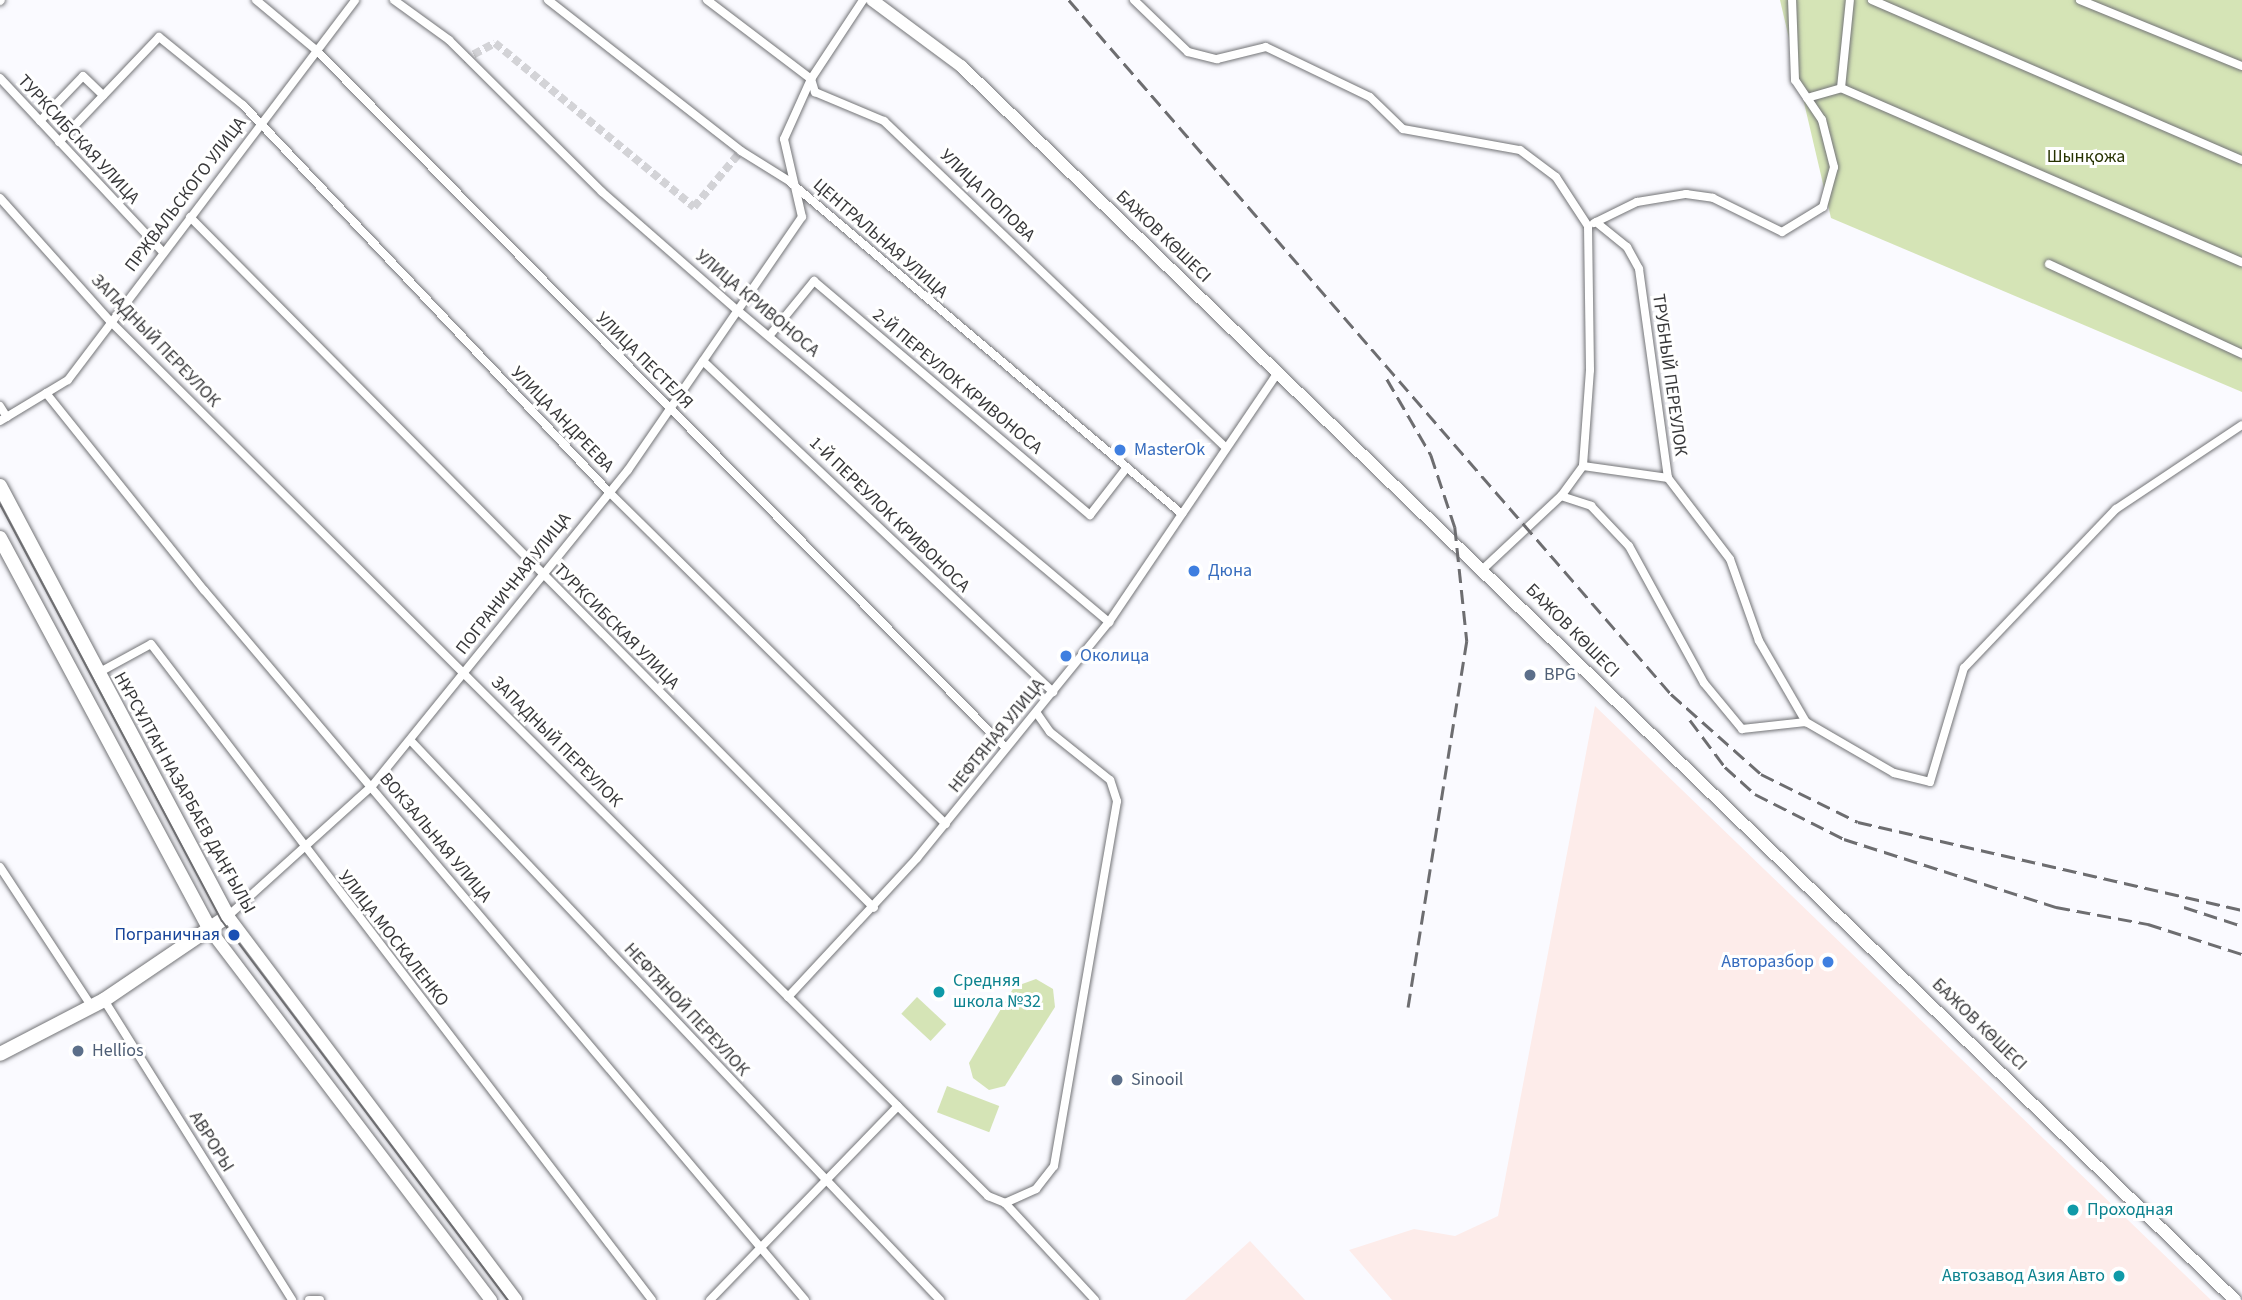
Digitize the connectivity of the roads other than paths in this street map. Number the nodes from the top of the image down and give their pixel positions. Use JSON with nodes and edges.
{"nodes":[{"id":1,"x":256,"y":0,"type":"edge"},
{"id":2,"x":355,"y":0,"type":"edge"},
{"id":3,"x":394,"y":0,"type":"edge"},
{"id":4,"x":548,"y":0,"type":"edge"},
{"id":5,"x":707,"y":0,"type":"edge"},
{"id":6,"x":863,"y":0,"type":"edge"},
{"id":7,"x":872,"y":0,"type":"edge"},
{"id":8,"x":1134,"y":0,"type":"edge"},
{"id":9,"x":1792,"y":0,"type":"edge"},
{"id":10,"x":1850,"y":0,"type":"edge"},
{"id":11,"x":1872,"y":0,"type":"edge"},
{"id":12,"x":2080,"y":0,"type":"edge"},
{"id":13,"x":316,"y":50,"type":"junction"},
{"id":14,"x":2242,"y":66,"type":"edge"},
{"id":15,"x":0,"y":78,"type":"edge"},
{"id":16,"x":811,"y":79,"type":"junction"},
{"id":17,"x":1841,"y":88,"type":"junction"},
{"id":18,"x":103,"y":95,"type":"junction"},
{"id":19,"x":1807,"y":98,"type":"junction"},
{"id":20,"x":40,"y":121,"type":"junction"},
{"id":21,"x":258,"y":127,"type":"junction"},
{"id":22,"x":59,"y":142,"type":"junction"},
{"id":23,"x":2242,"y":160,"type":"edge"},
{"id":24,"x":789,"y":181,"type":"junction"},
{"id":25,"x":0,"y":198,"type":"edge"},
{"id":26,"x":190,"y":217,"type":"junction"},
{"id":27,"x":1592,"y":224,"type":"junction"},
{"id":28,"x":163,"y":253,"type":"junction"},
{"id":29,"x":2242,"y":262,"type":"edge"},
{"id":30,"x":2049,"y":264,"type":"dead end"},
{"id":31,"x":737,"y":310,"type":"junction"},
{"id":32,"x":110,"y":321,"type":"junction"},
{"id":33,"x":770,"y":335,"type":"junction"},
{"id":34,"x":2242,"y":354,"type":"edge"},
{"id":35,"x":703,"y":361,"type":"junction"},
{"id":36,"x":1278,"y":372,"type":"junction"},
{"id":37,"x":46,"y":393,"type":"junction"},
{"id":38,"x":0,"y":406,"type":"edge"},
{"id":39,"x":669,"y":408,"type":"junction"},
{"id":40,"x":4,"y":419,"type":"edge"},
{"id":41,"x":2242,"y":425,"type":"edge"},
{"id":42,"x":1225,"y":447,"type":"junction"},
{"id":43,"x":1583,"y":466,"type":"junction"},
{"id":44,"x":1124,"y":471,"type":"junction"},
{"id":45,"x":1668,"y":478,"type":"junction"},
{"id":46,"x":0,"y":486,"type":"edge"},
{"id":47,"x":609,"y":492,"type":"junction"},
{"id":48,"x":1561,"y":496,"type":"junction"},
{"id":49,"x":1182,"y":514,"type":"junction"},
{"id":50,"x":0,"y":538,"type":"edge"},
{"id":51,"x":1484,"y":568,"type":"junction"},
{"id":52,"x":544,"y":578,"type":"junction"},
{"id":53,"x":1109,"y":622,"type":"junction"},
{"id":54,"x":96,"y":675,"type":"junction"},
{"id":55,"x":467,"y":675,"type":"junction"},
{"id":56,"x":1053,"y":692,"type":"junction"},
{"id":57,"x":1037,"y":712,"type":"junction"},
{"id":58,"x":1806,"y":722,"type":"junction"},
{"id":59,"x":411,"y":741,"type":"junction"},
{"id":60,"x":1006,"y":748,"type":"junction"},
{"id":61,"x":372,"y":786,"type":"junction"},
{"id":62,"x":946,"y":824,"type":"junction"},
{"id":63,"x":303,"y":848,"type":"junction"},
{"id":64,"x":0,"y":867,"type":"edge"},
{"id":65,"x":874,"y":908,"type":"junction"},
{"id":66,"x":228,"y":916,"type":"junction"},
{"id":67,"x":210,"y":930,"type":"junction"},
{"id":68,"x":788,"y":997,"type":"junction"},
{"id":69,"x":98,"y":1004,"type":"junction"},
{"id":70,"x":0,"y":1054,"type":"edge"},
{"id":71,"x":898,"y":1106,"type":"junction"},
{"id":72,"x":828,"y":1182,"type":"junction"},
{"id":73,"x":1005,"y":1203,"type":"junction"},
{"id":74,"x":760,"y":1249,"type":"junction"},
{"id":75,"x":292,"y":1300,"type":"edge"},
{"id":76,"x":309,"y":1300,"type":"edge"},
{"id":77,"x":320,"y":1300,"type":"edge"},
{"id":78,"x":491,"y":1300,"type":"edge"},
{"id":79,"x":516,"y":1300,"type":"edge"},
{"id":80,"x":652,"y":1300,"type":"edge"},
{"id":81,"x":710,"y":1300,"type":"edge"},
{"id":82,"x":805,"y":1300,"type":"edge"},
{"id":83,"x":940,"y":1300,"type":"edge"},
{"id":84,"x":1095,"y":1300,"type":"edge"},
{"id":85,"x":2235,"y":1300,"type":"edge"}],
"edges":[{"from":1,"to":13,"type":"street","name":"УЛИЦА ПЕСТЕЛЯ"},
{"from":2,"to":13,"type":"street","name":"ПРЖВАЛЬСКОГО УЛИЦА"},
{"from":3,"to":31,"type":"street","name":"УЛИЦА КРИВОНОСА"},
{"from":4,"to":24,"type":"street","name":"ЦЕНТРАЛЬНАЯ УЛИЦА"},
{"from":5,"to":16,"type":"street","name":"УЛИЦА ПОПОВА"},
{"from":6,"to":16,"type":"street","name":"ПОГРАНИЧНАЯ УЛИЦА"},
{"from":7,"to":36,"type":"main road","name":"БАЖОВ КӨШЕСІ"},
{"from":8,"to":27,"type":"street"},
{"from":9,"to":19,"type":"street"},
{"from":10,"to":17,"type":"street"},
{"from":11,"to":23,"type":"street"},
{"from":12,"to":14,"type":"street"},
{"from":13,"to":21,"type":"street","name":"ПРЖВАЛЬСКОГО УЛИЦА"},
{"from":13,"to":39,"type":"street","name":"УЛИЦА ПЕСТЕЛЯ"},
{"from":15,"to":20,"type":"street","name":"ТУРКСИБСКАЯ УЛИЦА"},
{"from":16,"to":24,"type":"street","name":"ПОГРАНИЧНАЯ УЛИЦА"},
{"from":16,"to":42,"type":"street","name":"УЛИЦА ПОПОВА"},
{"from":17,"to":19,"type":"street"},
{"from":17,"to":29,"type":"street"},
{"from":18,"to":20,"type":"street"},
{"from":18,"to":21,"type":"street","name":"УЛИЦА АНДРЕЕВА"},
{"from":18,"to":22,"type":"street"},
{"from":19,"to":27,"type":"street"},
{"from":20,"to":22,"type":"street","name":"ТУРКСИБСКАЯ УЛИЦА"},
{"from":21,"to":26,"type":"street","name":"ПРЖВАЛЬСКОГО УЛИЦА"},
{"from":21,"to":47,"type":"street","name":"УЛИЦА АНДРЕЕВА"},
{"from":22,"to":28,"type":"street","name":"ТУРКСИБСКАЯ УЛИЦА"},
{"from":24,"to":31,"type":"street","name":"ПОГРАНИЧНАЯ УЛИЦА"},
{"from":24,"to":44,"type":"street","name":"ЦЕНТРАЛЬНАЯ УЛИЦА"},
{"from":25,"to":32,"type":"street","name":"ЗАПАДНЫЙ ПЕРЕУЛОК"},
{"from":26,"to":28,"type":"street","name":"ПРЖВАЛЬСКОГО УЛИЦА"},
{"from":26,"to":52,"type":"street","name":"ТУРКСИБСКАЯ УЛИЦА"},
{"from":27,"to":43,"type":"street"},
{"from":27,"to":45,"type":"street","name":"ТРУБНЫЙ ПЕРЕУЛОК"},
{"from":28,"to":32,"type":"street","name":"ПРЖВАЛЬСКОГО УЛИЦА"},
{"from":30,"to":34,"type":"street"},
{"from":31,"to":33,"type":"street","name":"УЛИЦА КРИВОНОСА"},
{"from":31,"to":35,"type":"street","name":"ПОГРАНИЧНАЯ УЛИЦА"},
{"from":32,"to":37,"type":"street","name":"ПРЖВАЛЬСКОГО УЛИЦА"},
{"from":32,"to":55,"type":"street","name":"ЗАПАДНЫЙ ПЕРЕУЛОК"},
{"from":33,"to":44,"type":"street","name":"2-Й ПЕРЕУЛОК КРИВОНОСА"},
{"from":33,"to":53,"type":"street","name":"УЛИЦА КРИВОНОСА"},
{"from":35,"to":39,"type":"street","name":"ПОГРАНИЧНАЯ УЛИЦА"},
{"from":35,"to":56,"type":"street","name":"1-Й ПЕРЕУЛОК КРИВОНОСА"},
{"from":36,"to":42,"type":"street","name":"НЕФТЯНАЯ УЛИЦА"},
{"from":36,"to":51,"type":"main road","name":"БАЖОВ КӨШЕСІ"},
{"from":37,"to":40,"type":"street","name":"ПРЖВАЛЬСКОГО УЛИЦА"},
{"from":37,"to":61,"type":"street","name":"ВОКЗАЛЬНАЯ УЛИЦА"},
{"from":38,"to":40,"type":"street"},
{"from":39,"to":47,"type":"street","name":"ПОГРАНИЧНАЯ УЛИЦА"},
{"from":39,"to":60,"type":"street","name":"УЛИЦА ПЕСТЕЛЯ"},
{"from":41,"to":58,"type":"street"},
{"from":42,"to":49,"type":"street","name":"НЕФТЯНАЯ УЛИЦА"},
{"from":43,"to":45,"type":"street"},
{"from":43,"to":48,"type":"street"},
{"from":44,"to":49,"type":"street","name":"ЦЕНТРАЛЬНАЯ УЛИЦА"},
{"from":45,"to":58,"type":"street","name":"ТРУБНЫЙ ПЕРЕУЛОК"},
{"from":46,"to":54,"type":"highway","name":"НҰРСҰЛТАН НАЗАРБАЕВ ДАҢҒЫЛЫ"},
{"from":47,"to":52,"type":"street","name":"ПОГРАНИЧНАЯ УЛИЦА"},
{"from":47,"to":62,"type":"street","name":"УЛИЦА АНДРЕЕВА"},
{"from":48,"to":51,"type":"street"},
{"from":48,"to":58,"type":"street"},
{"from":49,"to":53,"type":"street","name":"НЕФТЯНАЯ УЛИЦА"},
{"from":50,"to":67,"type":"highway"},
{"from":51,"to":85,"type":"main road","name":"БАЖОВ КӨШЕСІ"},
{"from":52,"to":55,"type":"street","name":"ПОГРАНИЧНАЯ УЛИЦА"},
{"from":52,"to":65,"type":"street","name":"ТУРКСИБСКАЯ УЛИЦА"},
{"from":53,"to":56,"type":"street","name":"НЕФТЯНАЯ УЛИЦА"},
{"from":54,"to":63,"type":"street","name":"УЛИЦА МОСКАЛЕНКО"},
{"from":54,"to":66,"type":"highway","name":"НҰРСҰЛТАН НАЗАРБАЕВ ДАҢҒЫЛЫ"},
{"from":55,"to":59,"type":"street","name":"ПОГРАНИЧНАЯ УЛИЦА"},
{"from":55,"to":68,"type":"street","name":"ЗАПАДНЫЙ ПЕРЕУЛОК"},
{"from":56,"to":57,"type":"street","name":"НЕФТЯНАЯ УЛИЦА"},
{"from":57,"to":60,"type":"street","name":"НЕФТЯНАЯ УЛИЦА"},
{"from":57,"to":73,"type":"street"},
{"from":59,"to":61,"type":"street","name":"ПОГРАНИЧНАЯ УЛИЦА"},
{"from":59,"to":72,"type":"street","name":"НЕФТЯНОЙ ПЕРЕУЛОК"},
{"from":60,"to":62,"type":"street","name":"НЕФТЯНАЯ УЛИЦА"},
{"from":61,"to":63,"type":"street","name":"ПОГРАНИЧНАЯ УЛИЦА"},
{"from":61,"to":74,"type":"street","name":"ВОКЗАЛЬНАЯ УЛИЦА"},
{"from":62,"to":65,"type":"street","name":"НЕФТЯНАЯ УЛИЦА"},
{"from":63,"to":66,"type":"street","name":"ПОГРАНИЧНАЯ УЛИЦА"},
{"from":63,"to":80,"type":"street","name":"УЛИЦА МОСКАЛЕНКО"},
{"from":64,"to":69,"type":"street","name":"АВРОРЫ"},
{"from":65,"to":68,"type":"street","name":"НЕФТЯНАЯ УЛИЦА"},
{"from":66,"to":67,"type":"highway","name":"ПОГРАНИЧНАЯ УЛИЦА"},
{"from":66,"to":79,"type":"main road","name":"НҰРСҰЛТАН НАЗАРБАЕВ ДАҢҒЫЛЫ"},
{"from":67,"to":69,"type":"highway","name":"ПОГРАНИЧНАЯ УЛИЦА"},
{"from":67,"to":78,"type":"main road"},
{"from":68,"to":71,"type":"street","name":"ЗАПАДНЫЙ ПЕРЕУЛОК"},
{"from":69,"to":70,"type":"highway","name":"ПОГРАНИЧНАЯ УЛИЦА"},
{"from":69,"to":75,"type":"street","name":"АВРОРЫ"},
{"from":71,"to":72,"type":"street"},
{"from":71,"to":73,"type":"street","name":"ЗАПАДНЫЙ ПЕРЕУЛОК"},
{"from":72,"to":74,"type":"street"},
{"from":72,"to":83,"type":"street","name":"НЕФТЯНОЙ ПЕРЕУЛОК"},
{"from":73,"to":84,"type":"street","name":"ЗАПАДНЫЙ ПЕРЕУЛОК"},
{"from":74,"to":81,"type":"street"},
{"from":74,"to":82,"type":"street","name":"ВОКЗАЛЬНАЯ УЛИЦА"},
{"from":76,"to":77,"type":"street"}]}
